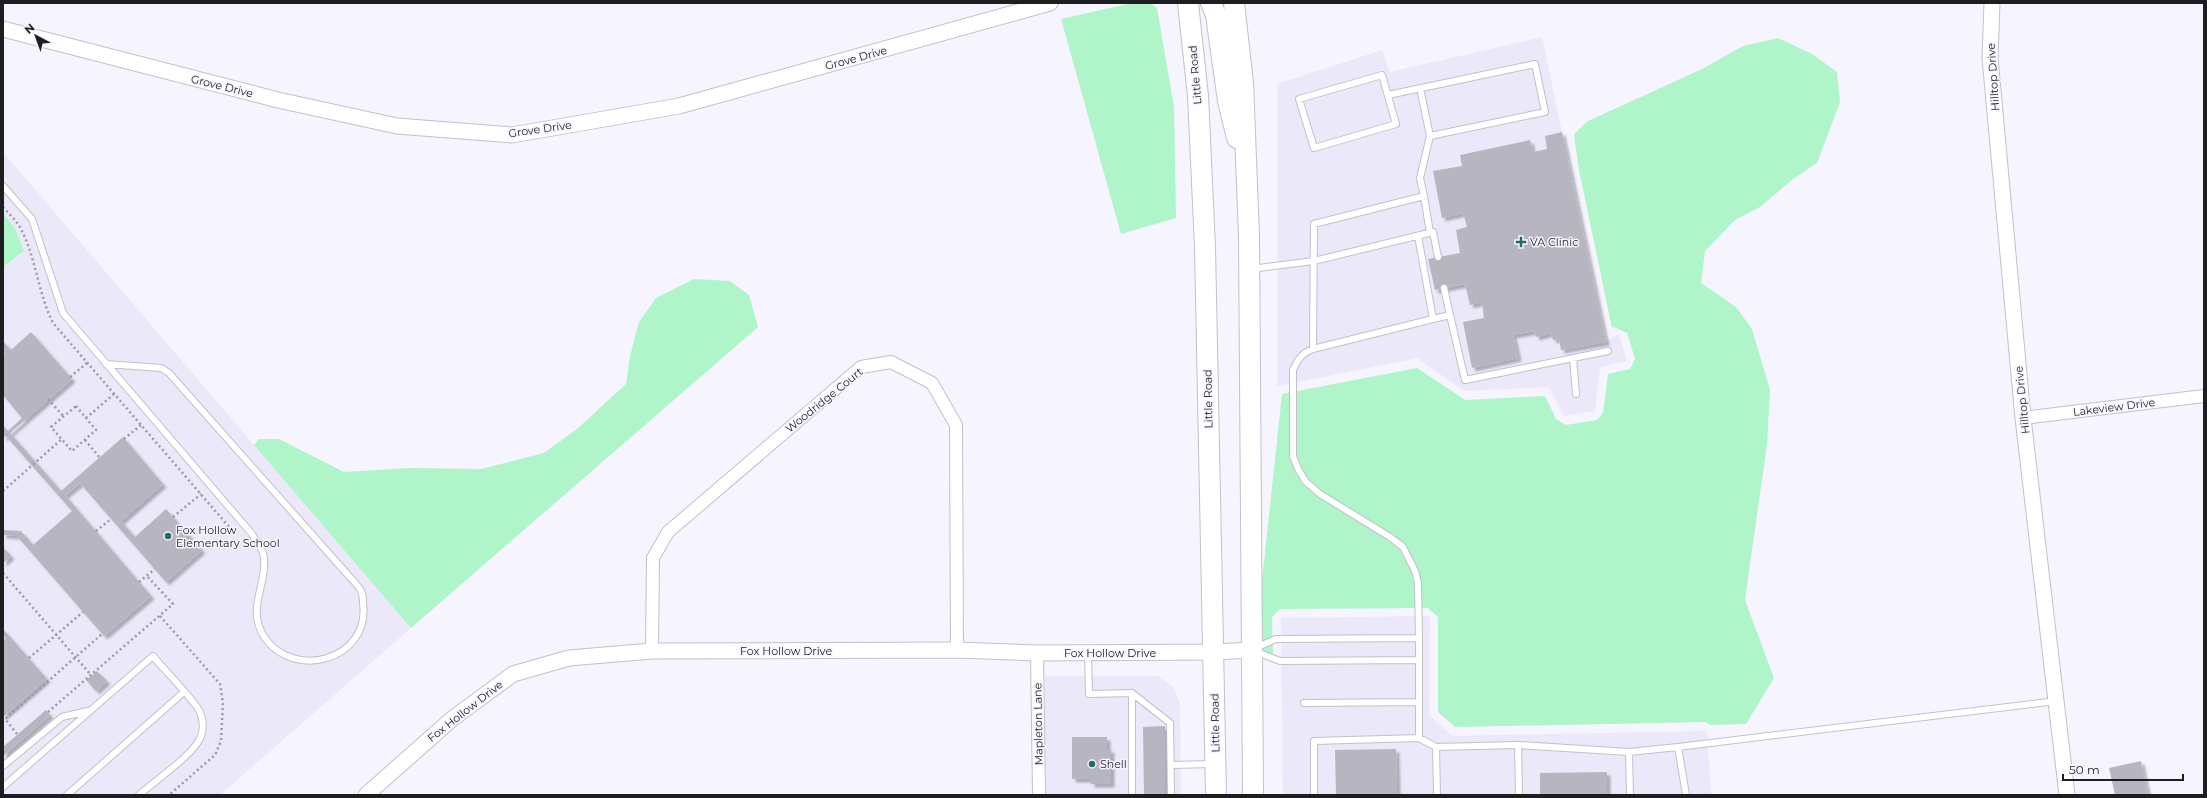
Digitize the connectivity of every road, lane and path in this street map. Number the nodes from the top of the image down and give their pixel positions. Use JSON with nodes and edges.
{"nodes":[{"id":1,"x":1050,"y":3,"type":"edge"},
{"id":2,"x":1188,"y":3,"type":"edge"},
{"id":3,"x":1211,"y":3,"type":"edge"},
{"id":4,"x":1234,"y":3,"type":"edge"},
{"id":5,"x":1992,"y":3,"type":"edge"},
{"id":6,"x":3,"y":29,"type":"edge"},
{"id":7,"x":1420,"y":88,"type":"junction"},
{"id":8,"x":1388,"y":95,"type":"junction"},
{"id":9,"x":1430,"y":136,"type":"junction"},
{"id":10,"x":1246,"y":160,"type":"junction"},
{"id":11,"x":3,"y":186,"type":"edge"},
{"id":12,"x":1424,"y":196,"type":"junction"},
{"id":13,"x":1432,"y":232,"type":"junction"},
{"id":14,"x":1418,"y":236,"type":"junction"},
{"id":15,"x":1438,"y":257,"type":"dead end"},
{"id":16,"x":1314,"y":261,"type":"junction"},
{"id":17,"x":1249,"y":269,"type":"junction"},
{"id":18,"x":1444,"y":288,"type":"dead end"},
{"id":19,"x":1450,"y":315,"type":"junction"},
{"id":20,"x":1433,"y":319,"type":"junction"},
{"id":21,"x":1313,"y":349,"type":"junction"},
{"id":22,"x":1608,"y":351,"type":"dead end"},
{"id":23,"x":1573,"y":358,"type":"junction"},
{"id":24,"x":87,"y":363,"type":"dead end"},
{"id":25,"x":106,"y":364,"type":"junction"},
{"id":26,"x":70,"y":377,"type":"dead end"},
{"id":27,"x":114,"y":394,"type":"dead end"},
{"id":28,"x":1576,"y":394,"type":"dead end"},
{"id":29,"x":2204,"y":396,"type":"edge"},
{"id":30,"x":48,"y":399,"type":"dead end"},
{"id":31,"x":64,"y":417,"type":"junction"},
{"id":32,"x":86,"y":418,"type":"junction"},
{"id":33,"x":2023,"y":418,"type":"junction"},
{"id":34,"x":141,"y":425,"type":"dead end"},
{"id":35,"x":62,"y":439,"type":"junction"},
{"id":36,"x":124,"y":439,"type":"dead end"},
{"id":37,"x":85,"y":440,"type":"junction"},
{"id":38,"x":100,"y":458,"type":"dead end"},
{"id":39,"x":3,"y":491,"type":"edge"},
{"id":40,"x":200,"y":494,"type":"dead end"},
{"id":41,"x":173,"y":517,"type":"dead end"},
{"id":42,"x":111,"y":519,"type":"dead end"},
{"id":43,"x":96,"y":531,"type":"dead end"},
{"id":44,"x":155,"y":569,"type":"dead end"},
{"id":45,"x":3,"y":574,"type":"edge"},
{"id":46,"x":147,"y":576,"type":"junction"},
{"id":47,"x":139,"y":582,"type":"dead end"},
{"id":48,"x":83,"y":612,"type":"dead end"},
{"id":49,"x":102,"y":634,"type":"dead end"},
{"id":50,"x":56,"y":635,"type":"junction"},
{"id":51,"x":1419,"y":638,"type":"junction"},
{"id":52,"x":957,"y":650,"type":"junction"},
{"id":53,"x":1252,"y":650,"type":"junction"},
{"id":54,"x":652,"y":651,"type":"junction"},
{"id":55,"x":1214,"y":652,"type":"junction"},
{"id":56,"x":1088,"y":653,"type":"junction"},
{"id":57,"x":1037,"y":654,"type":"junction"},
{"id":58,"x":75,"y":657,"type":"junction"},
{"id":59,"x":29,"y":658,"type":"dead end"},
{"id":60,"x":1419,"y":660,"type":"junction"},
{"id":61,"x":91,"y":675,"type":"junction"},
{"id":62,"x":184,"y":692,"type":"junction"},
{"id":63,"x":1132,"y":693,"type":"junction"},
{"id":64,"x":2056,"y":701,"type":"junction"},
{"id":65,"x":1419,"y":702,"type":"junction"},
{"id":66,"x":1304,"y":703,"type":"dead end"},
{"id":67,"x":90,"y":711,"type":"junction"},
{"id":68,"x":48,"y":712,"type":"dead end"},
{"id":69,"x":17,"y":734,"type":"dead end"},
{"id":70,"x":1419,"y":738,"type":"junction"},
{"id":71,"x":1518,"y":745,"type":"junction"},
{"id":72,"x":1678,"y":747,"type":"junction"},
{"id":73,"x":1436,"y":748,"type":"junction"},
{"id":74,"x":1629,"y":752,"type":"junction"},
{"id":75,"x":1215,"y":764,"type":"junction"},
{"id":76,"x":1171,"y":765,"type":"junction"},
{"id":77,"x":3,"y":766,"type":"edge"},
{"id":78,"x":3,"y":786,"type":"edge"},
{"id":79,"x":67,"y":795,"type":"edge"},
{"id":80,"x":139,"y":795,"type":"edge"},
{"id":81,"x":366,"y":795,"type":"edge"},
{"id":82,"x":1039,"y":795,"type":"edge"},
{"id":83,"x":1132,"y":795,"type":"edge"},
{"id":84,"x":1171,"y":795,"type":"edge"},
{"id":85,"x":1216,"y":795,"type":"edge"},
{"id":86,"x":1253,"y":795,"type":"edge"},
{"id":87,"x":1314,"y":795,"type":"edge"},
{"id":88,"x":1437,"y":795,"type":"edge"},
{"id":89,"x":1519,"y":795,"type":"edge"},
{"id":90,"x":1630,"y":795,"type":"edge"},
{"id":91,"x":1686,"y":795,"type":"edge"},
{"id":92,"x":2067,"y":795,"type":"edge"}],
"edges":[{"from":1,"to":6,"type":"street","name":"Grove Drive"},
{"from":2,"to":55,"type":"main road","name":"Little Road"},
{"from":3,"to":10,"type":"main road"},
{"from":4,"to":10,"type":"main road"},
{"from":5,"to":33,"type":"street","name":"Hilltop Drive"},
{"from":7,"to":8,"type":"lane"},
{"from":7,"to":9,"type":"lane"},
{"from":7,"to":9,"type":"lane"},
{"from":8,"to":8,"type":"lane"},
{"from":9,"to":12,"type":"lane"},
{"from":10,"to":17,"type":"main road"},
{"from":11,"to":25,"type":"lane"},
{"from":12,"to":13,"type":"lane"},
{"from":12,"to":16,"type":"lane"},
{"from":13,"to":14,"type":"lane"},
{"from":13,"to":15,"type":"lane"},
{"from":14,"to":16,"type":"lane"},
{"from":14,"to":20,"type":"lane"},
{"from":16,"to":17,"type":"lane"},
{"from":16,"to":21,"type":"lane"},
{"from":17,"to":53,"type":"main road"},
{"from":18,"to":19,"type":"lane"},
{"from":19,"to":20,"type":"lane"},
{"from":19,"to":23,"type":"lane"},
{"from":20,"to":21,"type":"lane"},
{"from":21,"to":51,"type":"lane"},
{"from":22,"to":23,"type":"lane"},
{"from":23,"to":28,"type":"lane"},
{"from":24,"to":26,"type":"path"},
{"from":25,"to":25,"type":"lane"},
{"from":27,"to":32,"type":"path"},
{"from":29,"to":33,"type":"street","name":"Lakeview Drive"},
{"from":30,"to":31,"type":"path"},
{"from":31,"to":32,"type":"path"},
{"from":31,"to":35,"type":"path"},
{"from":32,"to":37,"type":"path"},
{"from":33,"to":64,"type":"street","name":"Hilltop Drive"},
{"from":34,"to":36,"type":"path"},
{"from":35,"to":37,"type":"path"},
{"from":35,"to":39,"type":"path"},
{"from":37,"to":38,"type":"path"},
{"from":40,"to":41,"type":"path"},
{"from":42,"to":43,"type":"path"},
{"from":44,"to":46,"type":"path"},
{"from":45,"to":50,"type":"path"},
{"from":46,"to":47,"type":"path"},
{"from":46,"to":61,"type":"path"},
{"from":48,"to":50,"type":"path"},
{"from":49,"to":58,"type":"path"},
{"from":50,"to":58,"type":"path"},
{"from":50,"to":59,"type":"path"},
{"from":51,"to":53,"type":"lane"},
{"from":51,"to":60,"type":"lane"},
{"from":52,"to":54,"type":"street","name":"Fox Hollow Drive"},
{"from":52,"to":54,"type":"street","name":"Woodridge Court"},
{"from":52,"to":57,"type":"street","name":"Fox Hollow Drive"},
{"from":53,"to":55,"type":"street","name":"Fox Hollow Drive"},
{"from":53,"to":60,"type":"lane"},
{"from":53,"to":86,"type":"main road"},
{"from":54,"to":81,"type":"street","name":"Fox Hollow Drive"},
{"from":55,"to":56,"type":"street","name":"Fox Hollow Drive"},
{"from":55,"to":75,"type":"main road","name":"Little Road"},
{"from":56,"to":57,"type":"street","name":"Fox Hollow Drive"},
{"from":56,"to":63,"type":"lane"},
{"from":57,"to":82,"type":"street","name":"Mapleton Lane"},
{"from":58,"to":61,"type":"path"},
{"from":58,"to":69,"type":"path"},
{"from":60,"to":65,"type":"lane"},
{"from":61,"to":68,"type":"path"},
{"from":62,"to":67,"type":"lane"},
{"from":62,"to":79,"type":"lane"},
{"from":62,"to":80,"type":"lane"},
{"from":63,"to":76,"type":"lane"},
{"from":63,"to":83,"type":"lane"},
{"from":64,"to":72,"type":"lane"},
{"from":64,"to":92,"type":"street","name":"Hilltop Drive"},
{"from":65,"to":66,"type":"lane"},
{"from":65,"to":70,"type":"lane"},
{"from":67,"to":77,"type":"lane"},
{"from":67,"to":78,"type":"lane"},
{"from":70,"to":73,"type":"lane"},
{"from":70,"to":87,"type":"lane"},
{"from":71,"to":73,"type":"lane"},
{"from":71,"to":74,"type":"lane"},
{"from":71,"to":89,"type":"lane"},
{"from":72,"to":74,"type":"lane"},
{"from":72,"to":91,"type":"lane"},
{"from":73,"to":88,"type":"lane"},
{"from":74,"to":90,"type":"lane"},
{"from":75,"to":76,"type":"lane"},
{"from":75,"to":85,"type":"main road","name":"Little Road"},
{"from":76,"to":84,"type":"lane"}]}
